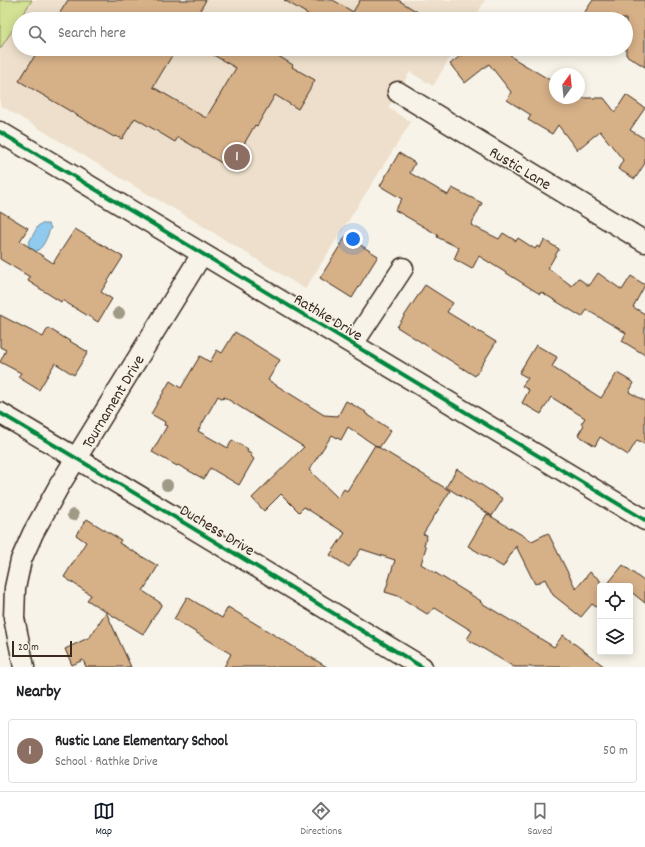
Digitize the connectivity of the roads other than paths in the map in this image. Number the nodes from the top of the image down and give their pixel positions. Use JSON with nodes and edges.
{"nodes":[{"id":1,"x":398,"y":92,"type":"dead end"},
{"id":2,"x":0,"y":132,"type":"edge"},
{"id":3,"x":645,"y":242,"type":"edge"},
{"id":4,"x":202,"y":254,"type":"junction"},
{"id":5,"x":403,"y":268,"type":"dead end"},
{"id":6,"x":353,"y":344,"type":"junction"},
{"id":7,"x":0,"y":413,"type":"edge"},
{"id":8,"x":77,"y":458,"type":"junction"},
{"id":9,"x":645,"y":520,"type":"edge"},
{"id":10,"x":24,"y":667,"type":"edge"},
{"id":11,"x":422,"y":667,"type":"edge"}],
"edges":[{"from":1,"to":3,"type":"street","name":"Rustic Lane"},
{"from":2,"to":4,"type":"street","name":"Rathke Drive"},
{"from":4,"to":6,"type":"street","name":"Rathke Drive"},
{"from":4,"to":8,"type":"street","name":"Tournament Drive"},
{"from":5,"to":6,"type":"street"},
{"from":6,"to":9,"type":"street","name":"Rathke Drive"},
{"from":7,"to":8,"type":"street","name":"Duchess Drive"},
{"from":8,"to":10,"type":"street","name":"Tournament Drive"},
{"from":8,"to":11,"type":"street","name":"Duchess Drive"}]}
